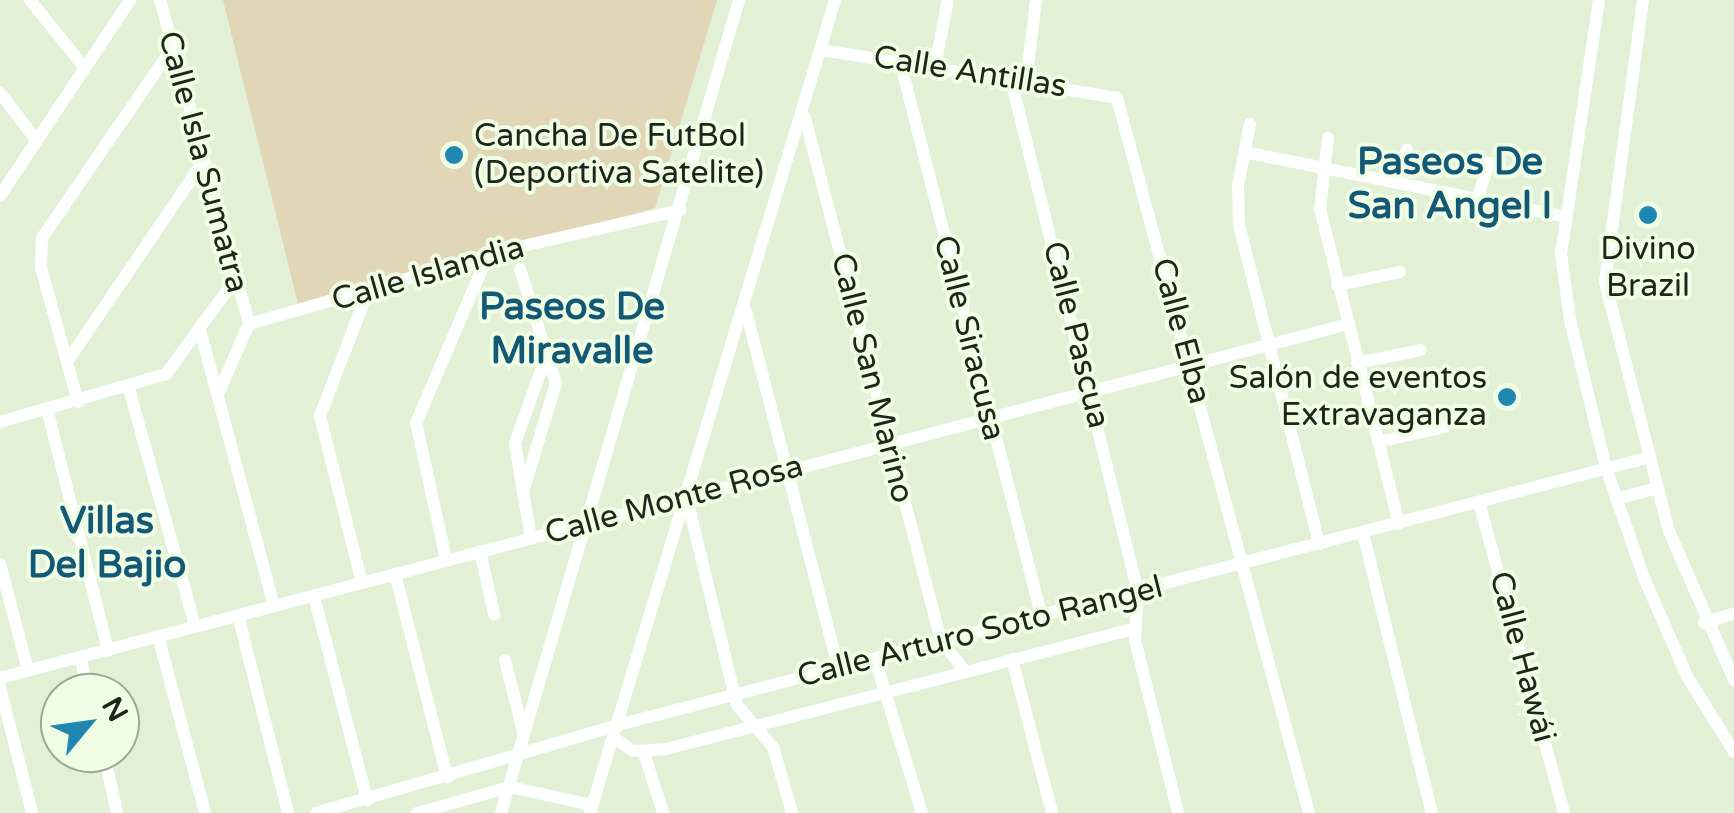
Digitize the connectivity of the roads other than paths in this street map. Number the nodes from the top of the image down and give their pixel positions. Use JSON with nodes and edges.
{"nodes":[{"id":1,"x":30,"y":0,"type":"edge"},
{"id":2,"x":130,"y":0,"type":"edge"},
{"id":3,"x":160,"y":0,"type":"edge"},
{"id":4,"x":739,"y":0,"type":"edge"},
{"id":5,"x":835,"y":0,"type":"edge"},
{"id":6,"x":948,"y":0,"type":"edge"},
{"id":7,"x":1036,"y":0,"type":"edge"},
{"id":8,"x":1599,"y":0,"type":"edge"},
{"id":9,"x":1643,"y":0,"type":"edge"},
{"id":10,"x":170,"y":50,"type":"junction"},
{"id":11,"x":822,"y":50,"type":"junction"},
{"id":12,"x":900,"y":62,"type":"junction"},
{"id":13,"x":935,"y":66,"type":"junction"},
{"id":14,"x":84,"y":67,"type":"junction"},
{"id":15,"x":1018,"y":80,"type":"junction"},
{"id":16,"x":0,"y":93,"type":"edge"},
{"id":17,"x":1117,"y":98,"type":"joint"},
{"id":18,"x":805,"y":116,"type":"junction"},
{"id":19,"x":1250,"y":124,"type":"dead end"},
{"id":20,"x":34,"y":137,"type":"junction"},
{"id":21,"x":1328,"y":138,"type":"dead end"},
{"id":22,"x":1407,"y":150,"type":"dead end"},
{"id":23,"x":1244,"y":152,"type":"junction"},
{"id":24,"x":1488,"y":163,"type":"dead end"},
{"id":25,"x":201,"y":165,"type":"junction"},
{"id":26,"x":1325,"y":170,"type":"junction"},
{"id":27,"x":1394,"y":182,"type":"junction"},
{"id":28,"x":0,"y":196,"type":"edge"},
{"id":29,"x":1478,"y":197,"type":"junction"},
{"id":30,"x":681,"y":210,"type":"junction"},
{"id":31,"x":1565,"y":217,"type":"junction"},
{"id":32,"x":486,"y":257,"type":"junction"},
{"id":33,"x":520,"y":269,"type":"dead end"},
{"id":34,"x":1400,"y":272,"type":"dead end"},
{"id":35,"x":234,"y":282,"type":"junction"},
{"id":36,"x":1337,"y":285,"type":"junction"},
{"id":37,"x":368,"y":291,"type":"junction"},
{"id":38,"x":746,"y":311,"type":"junction"},
{"id":39,"x":248,"y":324,"type":"junction"},
{"id":40,"x":1348,"y":324,"type":"junction"},
{"id":41,"x":200,"y":330,"type":"junction"},
{"id":42,"x":1271,"y":344,"type":"junction"},
{"id":43,"x":1421,"y":350,"type":"dead end"},
{"id":44,"x":547,"y":354,"type":"junction"},
{"id":45,"x":67,"y":362,"type":"junction"},
{"id":46,"x":1357,"y":362,"type":"junction"},
{"id":47,"x":1190,"y":364,"type":"junction"},
{"id":48,"x":129,"y":389,"type":"junction"},
{"id":49,"x":1091,"y":391,"type":"junction"},
{"id":50,"x":219,"y":392,"type":"junction"},
{"id":51,"x":78,"y":402,"type":"junction"},
{"id":52,"x":47,"y":408,"type":"junction"},
{"id":53,"x":988,"y":417,"type":"junction"},
{"id":54,"x":0,"y":422,"type":"edge"},
{"id":55,"x":1444,"y":427,"type":"dead end"},
{"id":56,"x":1378,"y":442,"type":"junction"},
{"id":57,"x":888,"y":443,"type":"junction"},
{"id":58,"x":1647,"y":458,"type":"junction"},
{"id":59,"x":1606,"y":468,"type":"junction"},
{"id":60,"x":790,"y":469,"type":"junction"},
{"id":61,"x":1657,"y":488,"type":"junction"},
{"id":62,"x":524,"y":489,"type":"junction"},
{"id":63,"x":690,"y":497,"type":"junction"},
{"id":64,"x":1616,"y":500,"type":"junction"},
{"id":65,"x":1480,"y":502,"type":"junction"},
{"id":66,"x":592,"y":521,"type":"junction"},
{"id":67,"x":1399,"y":524,"type":"junction"},
{"id":68,"x":1364,"y":533,"type":"junction"},
{"id":69,"x":531,"y":538,"type":"junction"},
{"id":70,"x":1319,"y":544,"type":"junction"},
{"id":71,"x":480,"y":551,"type":"junction"},
{"id":72,"x":446,"y":559,"type":"junction"},
{"id":73,"x":0,"y":564,"type":"edge"},
{"id":74,"x":1240,"y":566,"type":"junction"},
{"id":75,"x":395,"y":574,"type":"junction"},
{"id":76,"x":362,"y":583,"type":"junction"},
{"id":77,"x":1138,"y":592,"type":"junction"},
{"id":78,"x":314,"y":596,"type":"junction"},
{"id":79,"x":274,"y":606,"type":"junction"},
{"id":80,"x":1734,"y":613,"type":"edge"},
{"id":81,"x":494,"y":614,"type":"dead end"},
{"id":82,"x":1041,"y":614,"type":"junction"},
{"id":83,"x":238,"y":615,"type":"junction"},
{"id":84,"x":1704,"y":622,"type":"junction"},
{"id":85,"x":196,"y":626,"type":"junction"},
{"id":86,"x":1134,"y":628,"type":"junction"},
{"id":87,"x":158,"y":636,"type":"junction"},
{"id":88,"x":941,"y":640,"type":"junction"},
{"id":89,"x":108,"y":650,"type":"junction"},
{"id":90,"x":80,"y":657,"type":"junction"},
{"id":91,"x":875,"y":658,"type":"junction"},
{"id":92,"x":1012,"y":658,"type":"junction"},
{"id":93,"x":506,"y":660,"type":"dead end"},
{"id":94,"x":838,"y":667,"type":"junction"},
{"id":95,"x":964,"y":669,"type":"junction"},
{"id":96,"x":28,"y":670,"type":"junction"},
{"id":97,"x":84,"y":673,"type":"edge"},
{"id":98,"x":0,"y":678,"type":"edge"},
{"id":99,"x":1734,"y":680,"type":"edge"},
{"id":100,"x":0,"y":686,"type":"edge"},
{"id":101,"x":888,"y":690,"type":"junction"},
{"id":102,"x":734,"y":696,"type":"junction"},
{"id":103,"x":755,"y":726,"type":"junction"},
{"id":104,"x":616,"y":731,"type":"junction"},
{"id":105,"x":524,"y":736,"type":"junction"},
{"id":106,"x":644,"y":752,"type":"junction"},
{"id":107,"x":1734,"y":752,"type":"edge"},
{"id":108,"x":518,"y":757,"type":"junction"},
{"id":109,"x":108,"y":773,"type":"edge"},
{"id":110,"x":448,"y":777,"type":"junction"},
{"id":111,"x":510,"y":787,"type":"junction"},
{"id":112,"x":367,"y":800,"type":"junction"},
{"id":113,"x":591,"y":809,"type":"edge"},
{"id":114,"x":32,"y":813,"type":"edge"},
{"id":115,"x":117,"y":813,"type":"edge"},
{"id":116,"x":205,"y":813,"type":"edge"},
{"id":117,"x":288,"y":813,"type":"edge"},
{"id":118,"x":316,"y":813,"type":"edge"},
{"id":119,"x":417,"y":813,"type":"edge"},
{"id":120,"x":501,"y":813,"type":"edge"},
{"id":121,"x":663,"y":813,"type":"edge"},
{"id":122,"x":792,"y":813,"type":"edge"},
{"id":123,"x":922,"y":813,"type":"edge"},
{"id":124,"x":1052,"y":813,"type":"edge"},
{"id":125,"x":1178,"y":813,"type":"edge"},
{"id":126,"x":1308,"y":813,"type":"edge"},
{"id":127,"x":1432,"y":813,"type":"edge"},
{"id":128,"x":1564,"y":813,"type":"edge"}],
"edges":[{"from":1,"to":14,"type":"street"},
{"from":2,"to":14,"type":"street"},
{"from":3,"to":10,"type":"street","name":"Calle Isla Sumatra"},
{"from":4,"to":30,"type":"street"},
{"from":5,"to":11,"type":"street"},
{"from":6,"to":13,"type":"street"},
{"from":7,"to":15,"type":"street"},
{"from":8,"to":31,"type":"street"},
{"from":9,"to":58,"type":"street"},
{"from":10,"to":25,"type":"street","name":"Calle Isla Sumatra"},
{"from":10,"to":45,"type":"street"},
{"from":11,"to":12,"type":"street","name":"Calle Antillas"},
{"from":11,"to":18,"type":"street"},
{"from":12,"to":13,"type":"street","name":"Calle Antillas"},
{"from":12,"to":53,"type":"street","name":"Calle Siracusa"},
{"from":13,"to":15,"type":"street","name":"Calle Antillas"},
{"from":14,"to":20,"type":"street"},
{"from":15,"to":17,"type":"street","name":"Calle Antillas"},
{"from":15,"to":49,"type":"street","name":"Calle Pascua"},
{"from":16,"to":20,"type":"street"},
{"from":17,"to":47,"type":"street","name":"Calle Elba"},
{"from":18,"to":38,"type":"street"},
{"from":18,"to":57,"type":"street","name":"Calle San Marino"},
{"from":19,"to":23,"type":"street"},
{"from":20,"to":28,"type":"street"},
{"from":21,"to":26,"type":"street"},
{"from":22,"to":27,"type":"street"},
{"from":23,"to":26,"type":"street"},
{"from":23,"to":42,"type":"street"},
{"from":24,"to":29,"type":"street"},
{"from":25,"to":35,"type":"street","name":"Calle Isla Sumatra"},
{"from":25,"to":45,"type":"street"},
{"from":26,"to":27,"type":"street"},
{"from":26,"to":36,"type":"street"},
{"from":27,"to":29,"type":"street"},
{"from":29,"to":31,"type":"street"},
{"from":30,"to":32,"type":"street","name":"Calle Islandia"},
{"from":30,"to":66,"type":"street"},
{"from":31,"to":59,"type":"street"},
{"from":32,"to":37,"type":"street","name":"Calle Islandia"},
{"from":32,"to":72,"type":"street"},
{"from":33,"to":44,"type":"street"},
{"from":34,"to":36,"type":"street"},
{"from":35,"to":39,"type":"street","name":"Calle Isla Sumatra"},
{"from":35,"to":41,"type":"street"},
{"from":36,"to":40,"type":"street"},
{"from":37,"to":39,"type":"street","name":"Calle Islandia"},
{"from":37,"to":76,"type":"street"},
{"from":38,"to":60,"type":"street"},
{"from":38,"to":63,"type":"street"},
{"from":39,"to":50,"type":"street"},
{"from":40,"to":42,"type":"street","name":"Calle Monte Rosa"},
{"from":40,"to":46,"type":"street"},
{"from":41,"to":48,"type":"street"},
{"from":41,"to":50,"type":"street","name":"Calle Isla Sumatra"},
{"from":42,"to":47,"type":"street","name":"Calle Monte Rosa"},
{"from":42,"to":70,"type":"street"},
{"from":43,"to":46,"type":"street"},
{"from":44,"to":62,"type":"street"},
{"from":44,"to":62,"type":"street"},
{"from":45,"to":51,"type":"street"},
{"from":46,"to":56,"type":"street"},
{"from":47,"to":49,"type":"street","name":"Calle Monte Rosa"},
{"from":47,"to":74,"type":"street","name":"Calle Elba"},
{"from":48,"to":51,"type":"street"},
{"from":48,"to":85,"type":"street"},
{"from":49,"to":53,"type":"street","name":"Calle Monte Rosa"},
{"from":49,"to":77,"type":"street","name":"Calle Pascua"},
{"from":50,"to":79,"type":"street","name":"Calle Isla Sumatra"},
{"from":51,"to":52,"type":"street"},
{"from":52,"to":54,"type":"street"},
{"from":52,"to":89,"type":"street"},
{"from":53,"to":57,"type":"street","name":"Calle Monte Rosa"},
{"from":53,"to":82,"type":"street","name":"Calle Siracusa"},
{"from":55,"to":56,"type":"street"},
{"from":56,"to":67,"type":"street"},
{"from":57,"to":60,"type":"street","name":"Calle Monte Rosa"},
{"from":57,"to":88,"type":"street","name":"Calle San Marino"},
{"from":58,"to":59,"type":"street","name":"Calle Arturo Soto Rangel"},
{"from":58,"to":61,"type":"street"},
{"from":59,"to":64,"type":"street"},
{"from":59,"to":65,"type":"street","name":"Calle Arturo Soto Rangel"},
{"from":60,"to":63,"type":"street","name":"Calle Monte Rosa"},
{"from":60,"to":94,"type":"street"},
{"from":61,"to":64,"type":"street"},
{"from":61,"to":84,"type":"street"},
{"from":62,"to":69,"type":"street"},
{"from":63,"to":66,"type":"street","name":"Calle Monte Rosa"},
{"from":63,"to":102,"type":"street"},
{"from":63,"to":104,"type":"street"},
{"from":64,"to":107,"type":"street"},
{"from":65,"to":67,"type":"street","name":"Calle Arturo Soto Rangel"},
{"from":65,"to":128,"type":"street","name":"Calle Hawái"},
{"from":66,"to":69,"type":"street","name":"Calle Monte Rosa"},
{"from":66,"to":105,"type":"street"},
{"from":67,"to":68,"type":"street","name":"Calle Arturo Soto Rangel"},
{"from":68,"to":70,"type":"street","name":"Calle Arturo Soto Rangel"},
{"from":68,"to":127,"type":"street"},
{"from":69,"to":71,"type":"street","name":"Calle Monte Rosa"},
{"from":70,"to":74,"type":"street","name":"Calle Arturo Soto Rangel"},
{"from":71,"to":72,"type":"street","name":"Calle Monte Rosa"},
{"from":71,"to":81,"type":"street"},
{"from":72,"to":75,"type":"street","name":"Calle Monte Rosa"},
{"from":73,"to":96,"type":"street"},
{"from":74,"to":77,"type":"street","name":"Calle Arturo Soto Rangel"},
{"from":74,"to":126,"type":"street"},
{"from":75,"to":76,"type":"street","name":"Calle Monte Rosa"},
{"from":75,"to":110,"type":"street"},
{"from":76,"to":78,"type":"street","name":"Calle Monte Rosa"},
{"from":77,"to":82,"type":"street","name":"Calle Arturo Soto Rangel"},
{"from":77,"to":86,"type":"street","name":"Calle Pascua"},
{"from":78,"to":79,"type":"street","name":"Calle Monte Rosa"},
{"from":78,"to":112,"type":"street"},
{"from":79,"to":83,"type":"street","name":"Calle Monte Rosa"},
{"from":80,"to":84,"type":"street"},
{"from":82,"to":88,"type":"street","name":"Calle Arturo Soto Rangel"},
{"from":83,"to":85,"type":"street","name":"Calle Monte Rosa"},
{"from":83,"to":117,"type":"street"},
{"from":84,"to":99,"type":"street"},
{"from":85,"to":87,"type":"street","name":"Calle Monte Rosa"},
{"from":86,"to":92,"type":"street"},
{"from":86,"to":125,"type":"street","name":"Calle Pascua"},
{"from":87,"to":89,"type":"street","name":"Calle Monte Rosa"},
{"from":87,"to":116,"type":"street"},
{"from":88,"to":91,"type":"street","name":"Calle Arturo Soto Rangel"},
{"from":88,"to":95,"type":"street"},
{"from":89,"to":90,"type":"street","name":"Calle Monte Rosa"},
{"from":90,"to":96,"type":"street","name":"Calle Monte Rosa"},
{"from":90,"to":97,"type":"street"},
{"from":91,"to":94,"type":"street","name":"Calle Arturo Soto Rangel"},
{"from":91,"to":101,"type":"street"},
{"from":92,"to":95,"type":"street"},
{"from":92,"to":124,"type":"street"},
{"from":93,"to":105,"type":"street"},
{"from":94,"to":102,"type":"street","name":"Calle Arturo Soto Rangel"},
{"from":95,"to":101,"type":"street"},
{"from":96,"to":98,"type":"street","name":"Calle Monte Rosa"},
{"from":100,"to":114,"type":"street"},
{"from":101,"to":103,"type":"street"},
{"from":101,"to":123,"type":"street"},
{"from":102,"to":103,"type":"street"},
{"from":102,"to":104,"type":"street","name":"Calle Arturo Soto Rangel"},
{"from":103,"to":106,"type":"street"},
{"from":103,"to":122,"type":"street"},
{"from":104,"to":106,"type":"street"},
{"from":104,"to":108,"type":"street","name":"Calle Arturo Soto Rangel"},
{"from":104,"to":113,"type":"street"},
{"from":105,"to":108,"type":"street"},
{"from":106,"to":121,"type":"street"},
{"from":108,"to":110,"type":"street","name":"Calle Arturo Soto Rangel"},
{"from":108,"to":111,"type":"street"},
{"from":109,"to":115,"type":"street"},
{"from":110,"to":112,"type":"street","name":"Calle Arturo Soto Rangel"},
{"from":111,"to":113,"type":"street"},
{"from":111,"to":119,"type":"street"},
{"from":111,"to":120,"type":"street"},
{"from":112,"to":118,"type":"street","name":"Calle Arturo Soto Rangel"}]}
